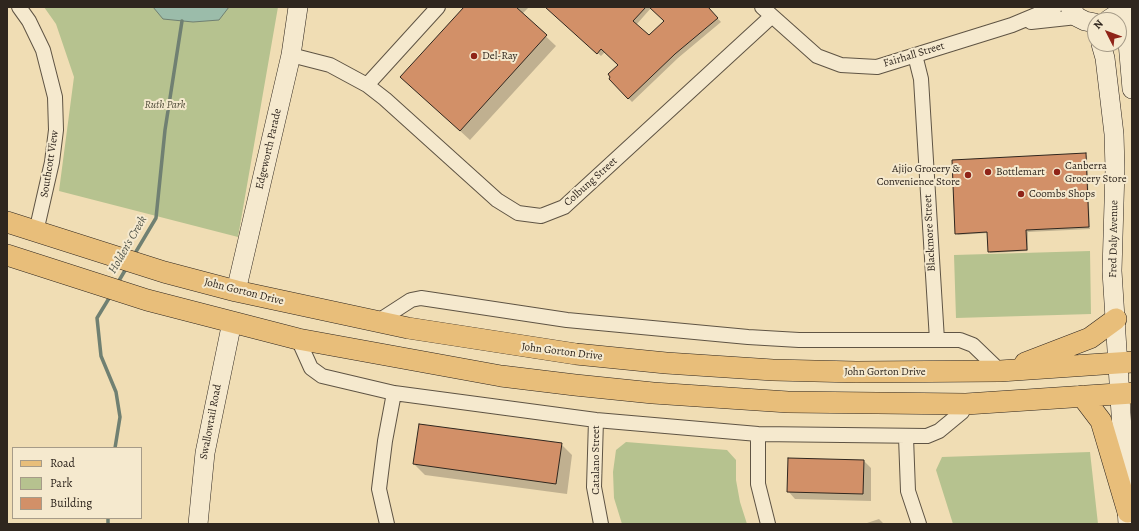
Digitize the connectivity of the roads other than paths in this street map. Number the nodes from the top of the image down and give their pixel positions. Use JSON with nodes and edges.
{"nodes":[{"id":1,"x":20,"y":7,"type":"edge"},
{"id":2,"x":298,"y":7,"type":"edge"},
{"id":3,"x":438,"y":7,"type":"edge"},
{"id":4,"x":1055,"y":7,"type":"edge"},
{"id":5,"x":1125,"y":7,"type":"edge"},
{"id":6,"x":767,"y":12,"type":"edge"},
{"id":7,"x":1084,"y":20,"type":"edge"},
{"id":8,"x":1012,"y":25,"type":"junction"},
{"id":9,"x":1103,"y":52,"type":"edge"},
{"id":10,"x":291,"y":55,"type":"junction"},
{"id":11,"x":915,"y":55,"type":"junction"},
{"id":12,"x":366,"y":85,"type":"junction"},
{"id":13,"x":1132,"y":89,"type":"edge"},
{"id":14,"x":7,"y":222,"type":"edge"},
{"id":15,"x":36,"y":232,"type":"junction"},
{"id":16,"x":7,"y":255,"type":"edge"},
{"id":17,"x":236,"y":291,"type":"junction"},
{"id":18,"x":1116,"y":319,"type":"junction"},
{"id":19,"x":232,"y":322,"type":"junction"},
{"id":20,"x":377,"y":322,"type":"junction"},
{"id":21,"x":298,"y":338,"type":"junction"},
{"id":22,"x":936,"y":340,"type":"junction"},
{"id":23,"x":1125,"y":363,"type":"edge"},
{"id":24,"x":1003,"y":371,"type":"junction"},
{"id":25,"x":394,"y":393,"type":"junction"},
{"id":26,"x":1126,"y":393,"type":"edge"},
{"id":27,"x":1082,"y":396,"type":"junction"},
{"id":28,"x":966,"y":404,"type":"junction"},
{"id":29,"x":596,"y":420,"type":"junction"},
{"id":30,"x":758,"y":434,"type":"junction"},
{"id":31,"x":906,"y":437,"type":"junction"},
{"id":32,"x":1128,"y":518,"type":"edge"},
{"id":33,"x":198,"y":524,"type":"edge"},
{"id":34,"x":387,"y":524,"type":"edge"},
{"id":35,"x":601,"y":524,"type":"edge"},
{"id":36,"x":768,"y":524,"type":"edge"},
{"id":37,"x":919,"y":524,"type":"edge"}],
"edges":[{"from":1,"to":15,"type":"street","name":"Southcott View"},
{"from":2,"to":10,"type":"street","name":"Edgeworth Parade"},
{"from":3,"to":12,"type":"street"},
{"from":4,"to":8,"type":"street","name":"Fairhall Street"},
{"from":5,"to":13,"type":"street"},
{"from":6,"to":11,"type":"street","name":"Fairhall Street"},
{"from":6,"to":12,"type":"street","name":"Colbung Street"},
{"from":7,"to":8,"type":"street","name":"Fairhall Street"},
{"from":8,"to":11,"type":"street","name":"Fairhall Street"},
{"from":9,"to":18,"type":"street","name":"Fred Daly Avenue"},
{"from":10,"to":12,"type":"street","name":"Colbung Street"},
{"from":10,"to":17,"type":"street","name":"Edgeworth Parade"},
{"from":11,"to":22,"type":"street","name":"Blackmore Street"},
{"from":14,"to":15,"type":"main road","name":"John Gorton Drive"},
{"from":15,"to":17,"type":"main road","name":"John Gorton Drive"},
{"from":16,"to":19,"type":"main road"},
{"from":17,"to":20,"type":"main road","name":"John Gorton Drive"},
{"from":18,"to":23,"type":"street","name":"Fred Daly Avenue"},
{"from":18,"to":24,"type":"main road"},
{"from":19,"to":21,"type":"main road"},
{"from":19,"to":33,"type":"street","name":"Swallowtail Road"},
{"from":20,"to":22,"type":"street"},
{"from":20,"to":24,"type":"main road","name":"John Gorton Drive"},
{"from":21,"to":25,"type":"street"},
{"from":21,"to":28,"type":"main road"},
{"from":22,"to":24,"type":"street"},
{"from":23,"to":24,"type":"main road","name":"John Gorton Drive"},
{"from":23,"to":26,"type":"street","name":"Fred Daly Avenue"},
{"from":25,"to":29,"type":"street"},
{"from":25,"to":34,"type":"street"},
{"from":26,"to":27,"type":"main road"},
{"from":26,"to":32,"type":"street","name":"Fred Daly Avenue"},
{"from":27,"to":28,"type":"main road"},
{"from":27,"to":32,"type":"main road"},
{"from":28,"to":31,"type":"street"},
{"from":29,"to":30,"type":"street"},
{"from":29,"to":35,"type":"street","name":"Catalano Street"},
{"from":30,"to":31,"type":"street"},
{"from":30,"to":36,"type":"street"},
{"from":31,"to":37,"type":"street"}]}
